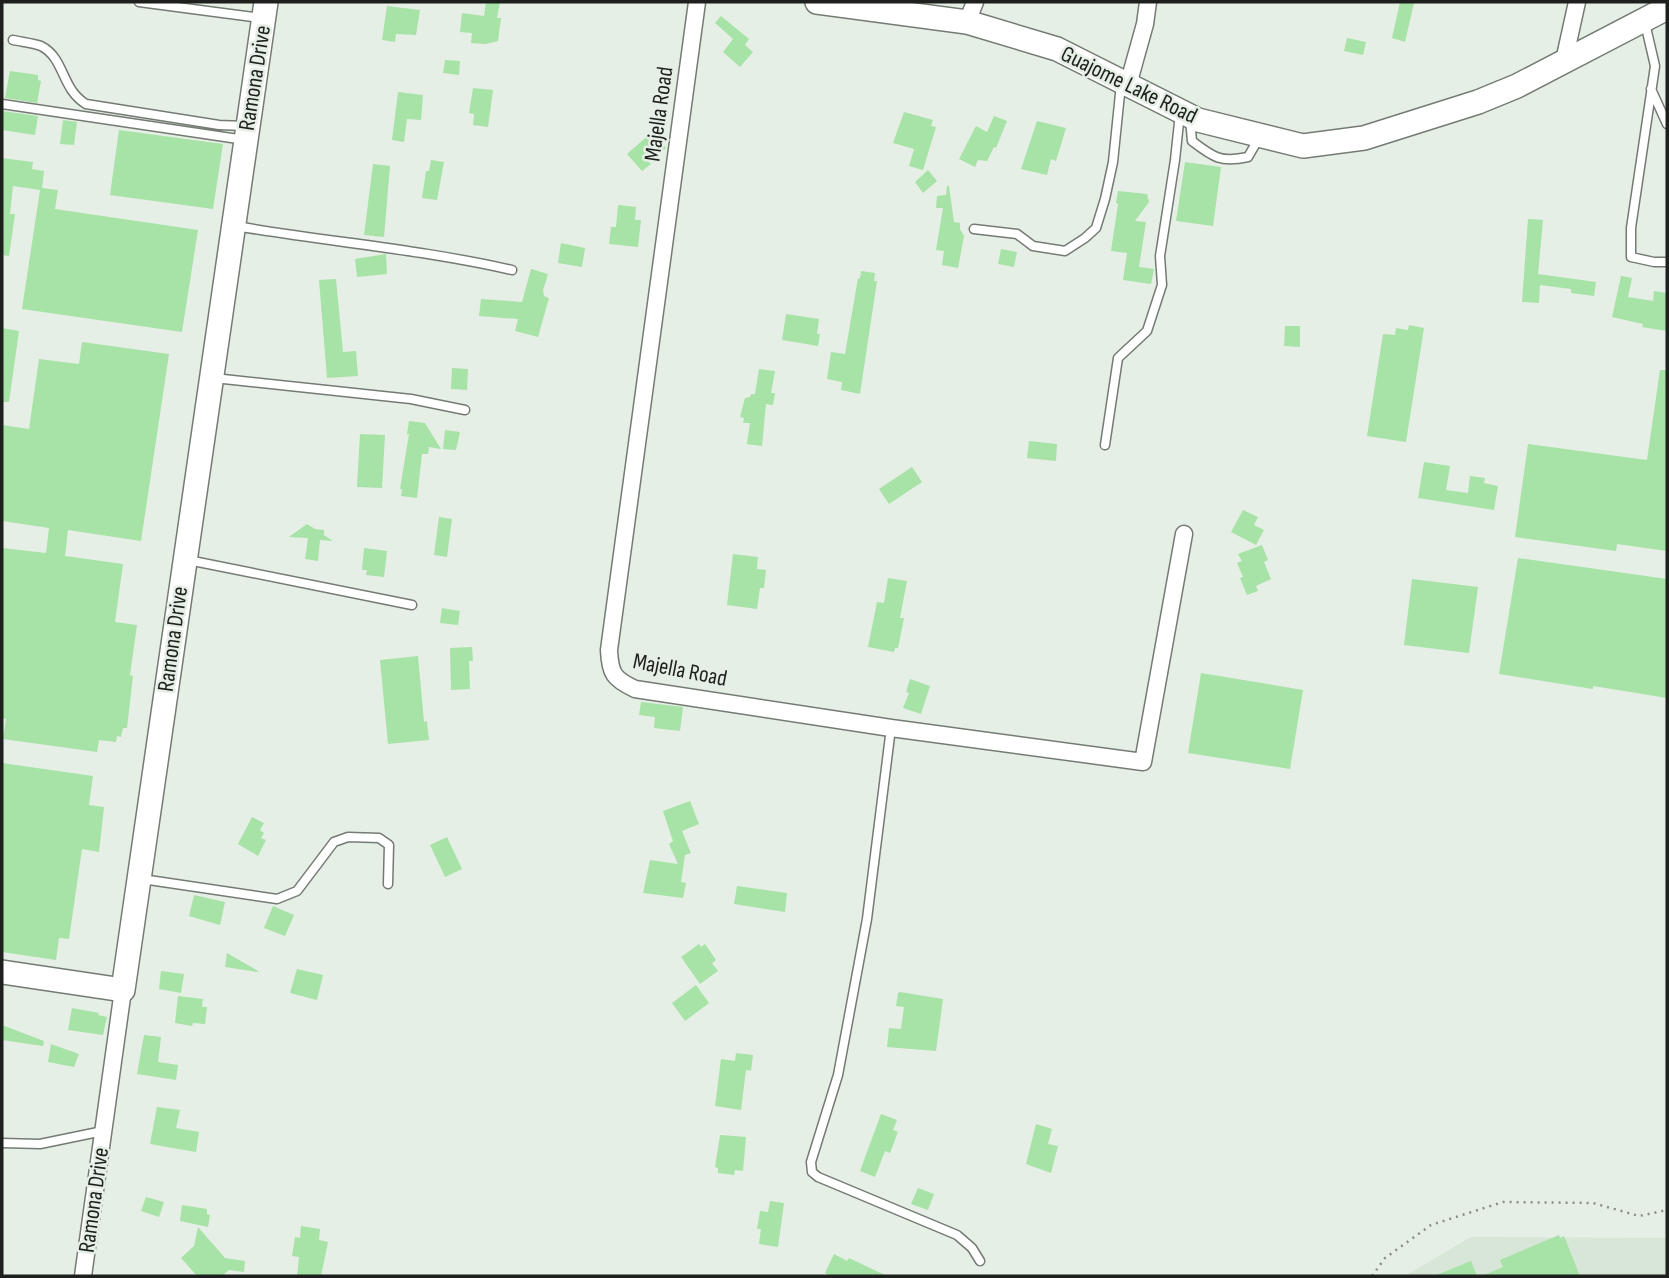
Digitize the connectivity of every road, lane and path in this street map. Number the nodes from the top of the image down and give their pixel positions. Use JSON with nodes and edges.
{"nodes":[{"id":1,"x":139,"y":2,"type":"edge"},
{"id":2,"x":697,"y":2,"type":"edge"},
{"id":3,"x":824,"y":2,"type":"edge"},
{"id":4,"x":1148,"y":2,"type":"edge"},
{"id":5,"x":1577,"y":2,"type":"edge"},
{"id":6,"x":1667,"y":8,"type":"edge"},
{"id":7,"x":265,"y":10,"type":"edge"},
{"id":8,"x":971,"y":12,"type":"edge"},
{"id":9,"x":1645,"y":20,"type":"junction"},
{"id":10,"x":13,"y":40,"type":"dead end"},
{"id":11,"x":1564,"y":61,"type":"junction"},
{"id":12,"x":1124,"y":83,"type":"junction"},
{"id":13,"x":1651,"y":89,"type":"junction"},
{"id":14,"x":2,"y":104,"type":"edge"},
{"id":15,"x":1185,"y":113,"type":"junction"},
{"id":16,"x":1667,"y":124,"type":"edge"},
{"id":17,"x":246,"y":133,"type":"junction"},
{"id":18,"x":1260,"y":136,"type":"junction"},
{"id":19,"x":233,"y":225,"type":"junction"},
{"id":20,"x":974,"y":229,"type":"dead end"},
{"id":21,"x":1667,"y":262,"type":"edge"},
{"id":22,"x":512,"y":270,"type":"dead end"},
{"id":23,"x":211,"y":377,"type":"junction"},
{"id":24,"x":465,"y":410,"type":"dead end"},
{"id":25,"x":1105,"y":445,"type":"dead end"},
{"id":26,"x":1184,"y":534,"type":"dead end"},
{"id":27,"x":185,"y":559,"type":"junction"},
{"id":28,"x":412,"y":605,"type":"dead end"},
{"id":29,"x":891,"y":728,"type":"junction"},
{"id":30,"x":139,"y":878,"type":"junction"},
{"id":31,"x":388,"y":884,"type":"dead end"},
{"id":32,"x":2,"y":972,"type":"edge"},
{"id":33,"x":123,"y":990,"type":"junction"},
{"id":34,"x":103,"y":1131,"type":"junction"},
{"id":35,"x":2,"y":1143,"type":"edge"},
{"id":36,"x":1667,"y":1210,"type":"edge"},
{"id":37,"x":980,"y":1261,"type":"dead end"},
{"id":38,"x":83,"y":1276,"type":"edge"},
{"id":39,"x":1372,"y":1276,"type":"edge"}],
"edges":[{"from":1,"to":7,"type":"lane"},
{"from":2,"to":29,"type":"street","name":"Majella Road"},
{"from":3,"to":8,"type":"street","name":"Guajome Lake Road"},
{"from":4,"to":12,"type":"street"},
{"from":5,"to":11,"type":"street"},
{"from":6,"to":9,"type":"street","name":"Guajome Lake Road"},
{"from":7,"to":17,"type":"street","name":"Ramona Drive"},
{"from":8,"to":12,"type":"street","name":"Guajome Lake Road"},
{"from":9,"to":11,"type":"street","name":"Guajome Lake Road"},
{"from":9,"to":13,"type":"lane"},
{"from":10,"to":17,"type":"lane"},
{"from":11,"to":18,"type":"street","name":"Guajome Lake Road"},
{"from":12,"to":15,"type":"street","name":"Guajome Lake Road"},
{"from":12,"to":20,"type":"lane"},
{"from":13,"to":16,"type":"lane"},
{"from":13,"to":21,"type":"lane"},
{"from":14,"to":17,"type":"lane"},
{"from":15,"to":18,"type":"street","name":"Guajome Lake Road"},
{"from":15,"to":18,"type":"lane"},
{"from":15,"to":25,"type":"lane"},
{"from":17,"to":19,"type":"street","name":"Ramona Drive"},
{"from":19,"to":22,"type":"lane"},
{"from":19,"to":23,"type":"street","name":"Ramona Drive"},
{"from":23,"to":24,"type":"lane"},
{"from":23,"to":27,"type":"street","name":"Ramona Drive"},
{"from":26,"to":29,"type":"street","name":"Majella Road"},
{"from":27,"to":28,"type":"lane"},
{"from":27,"to":30,"type":"street","name":"Ramona Drive"},
{"from":29,"to":37,"type":"lane"},
{"from":30,"to":31,"type":"lane"},
{"from":30,"to":33,"type":"street","name":"Ramona Drive"},
{"from":32,"to":33,"type":"street"},
{"from":33,"to":34,"type":"street","name":"Ramona Drive"},
{"from":34,"to":35,"type":"lane"},
{"from":34,"to":38,"type":"street","name":"Ramona Drive"},
{"from":36,"to":39,"type":"path"}]}
